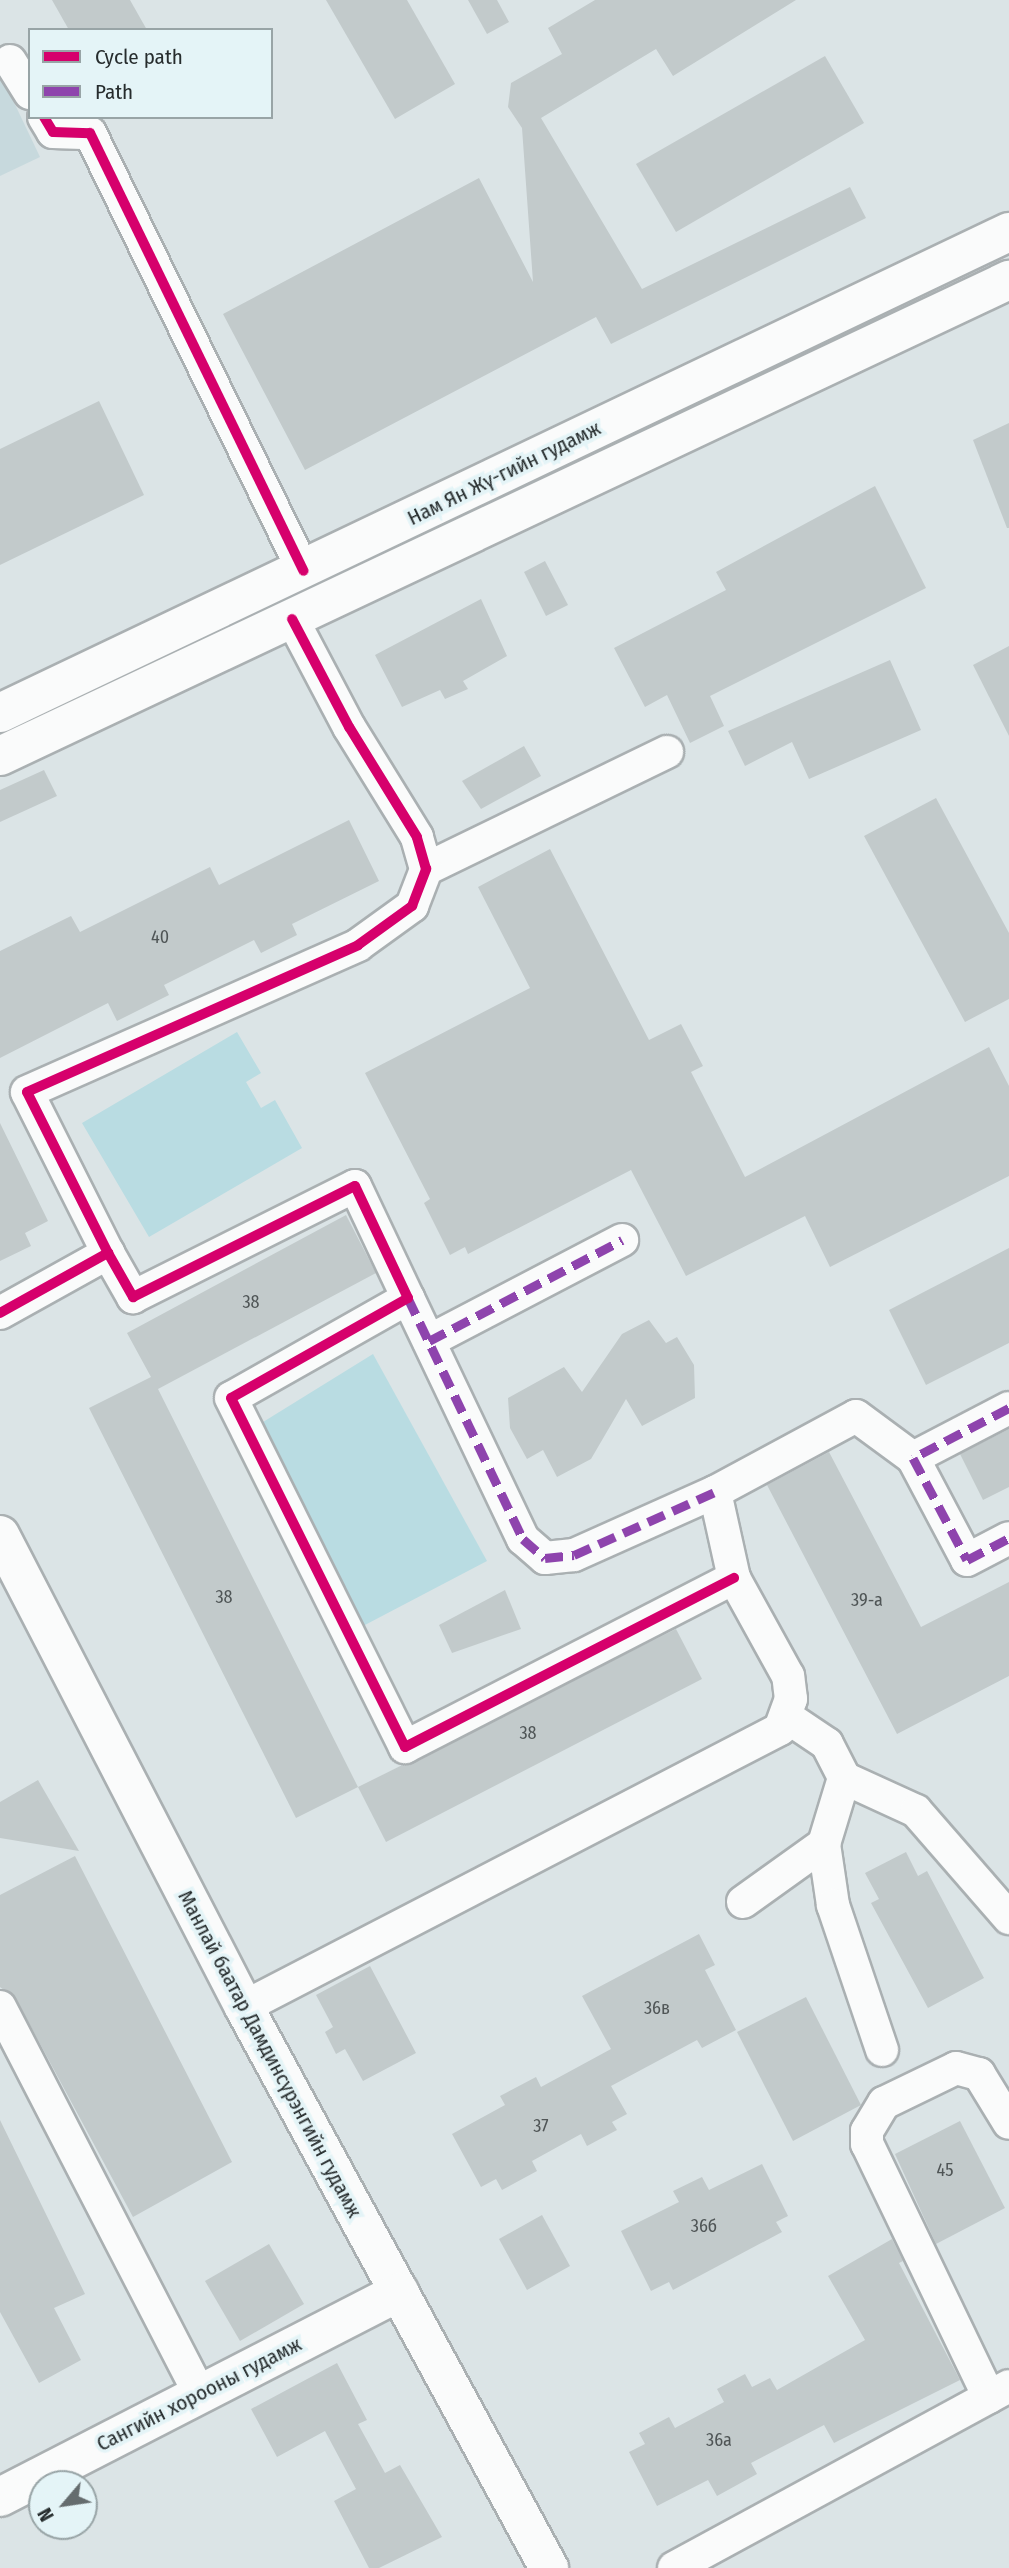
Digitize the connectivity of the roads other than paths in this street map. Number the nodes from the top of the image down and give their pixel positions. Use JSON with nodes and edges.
{"nodes":[{"id":1,"x":10,"y":61,"type":"dead end"},
{"id":2,"x":28,"y":90,"type":"edge"},
{"id":3,"x":45,"y":119,"type":"edge"},
{"id":4,"x":1009,"y":232,"type":"edge"},
{"id":5,"x":1009,"y":280,"type":"edge"},
{"id":6,"x":304,"y":571,"type":"junction"},
{"id":7,"x":292,"y":619,"type":"junction"},
{"id":8,"x":0,"y":713,"type":"edge"},
{"id":9,"x":667,"y":752,"type":"dead end"},
{"id":10,"x":0,"y":756,"type":"edge"},
{"id":11,"x":426,"y":869,"type":"junction"},
{"id":12,"x":622,"y":1240,"type":"dead end"},
{"id":13,"x":108,"y":1253,"type":"junction"},
{"id":14,"x":408,"y":1298,"type":"junction"},
{"id":15,"x":0,"y":1313,"type":"edge"},
{"id":16,"x":429,"y":1341,"type":"junction"},
{"id":17,"x":1009,"y":1408,"type":"edge"},
{"id":18,"x":913,"y":1458,"type":"junction"},
{"id":19,"x":715,"y":1492,"type":"junction"},
{"id":20,"x":0,"y":1535,"type":"edge"},
{"id":21,"x":1009,"y":1538,"type":"edge"},
{"id":22,"x":734,"y":1578,"type":"junction"},
{"id":23,"x":788,"y":1717,"type":"junction"},
{"id":24,"x":844,"y":1779,"type":"junction"},
{"id":25,"x":824,"y":1844,"type":"junction"},
{"id":26,"x":743,"y":1902,"type":"dead end"},
{"id":27,"x":1009,"y":1918,"type":"edge"},
{"id":28,"x":0,"y":2007,"type":"edge"},
{"id":29,"x":244,"y":2007,"type":"junction"},
{"id":30,"x":882,"y":2050,"type":"dead end"},
{"id":31,"x":1009,"y":2123,"type":"edge"},
{"id":32,"x":399,"y":2292,"type":"junction"},
{"id":33,"x":999,"y":2392,"type":"edge"},
{"id":34,"x":200,"y":2394,"type":"junction"},
{"id":35,"x":0,"y":2497,"type":"edge"},
{"id":36,"x":549,"y":2568,"type":"edge"},
{"id":37,"x":674,"y":2568,"type":"edge"}],
"edges":[{"from":1,"to":2,"type":"street"},
{"from":3,"to":6,"type":"street"},
{"from":4,"to":6,"type":"main road","name":"Нам Ян Жү-гийн гудамж"},
{"from":5,"to":7,"type":"main road","name":"Нам Ян Жү-гийн гудамж"},
{"from":6,"to":8,"type":"main road","name":"Нам Ян Жү-гийн гудамж"},
{"from":7,"to":10,"type":"main road","name":"Нам Ян Жү-гийн гудамж"},
{"from":7,"to":11,"type":"street"},
{"from":9,"to":11,"type":"street"},
{"from":11,"to":13,"type":"street"},
{"from":12,"to":16,"type":"street"},
{"from":13,"to":14,"type":"street"},
{"from":13,"to":15,"type":"street"},
{"from":14,"to":16,"type":"street"},
{"from":14,"to":22,"type":"street"},
{"from":16,"to":19,"type":"street"},
{"from":17,"to":18,"type":"street"},
{"from":18,"to":19,"type":"street"},
{"from":18,"to":21,"type":"street"},
{"from":19,"to":22,"type":"street"},
{"from":20,"to":29,"type":"main road","name":"Манлай баатар Дамдинсүрэнгийн гудамж"},
{"from":22,"to":23,"type":"street"},
{"from":23,"to":24,"type":"street"},
{"from":23,"to":29,"type":"street"},
{"from":24,"to":25,"type":"street"},
{"from":24,"to":27,"type":"street"},
{"from":25,"to":26,"type":"street"},
{"from":25,"to":30,"type":"street"},
{"from":28,"to":34,"type":"street"},
{"from":29,"to":32,"type":"main road","name":"Манлай баатар Дамдинсүрэнгийн гудамж"},
{"from":31,"to":33,"type":"street"},
{"from":32,"to":34,"type":"main road","name":"Сангийн хорооны гудамж"},
{"from":32,"to":36,"type":"main road","name":"Манлай баатар Дамдинсүрэнгийн гудамж"},
{"from":33,"to":37,"type":"street"},
{"from":34,"to":35,"type":"main road","name":"Сангийн хорооны гудамж"}]}
